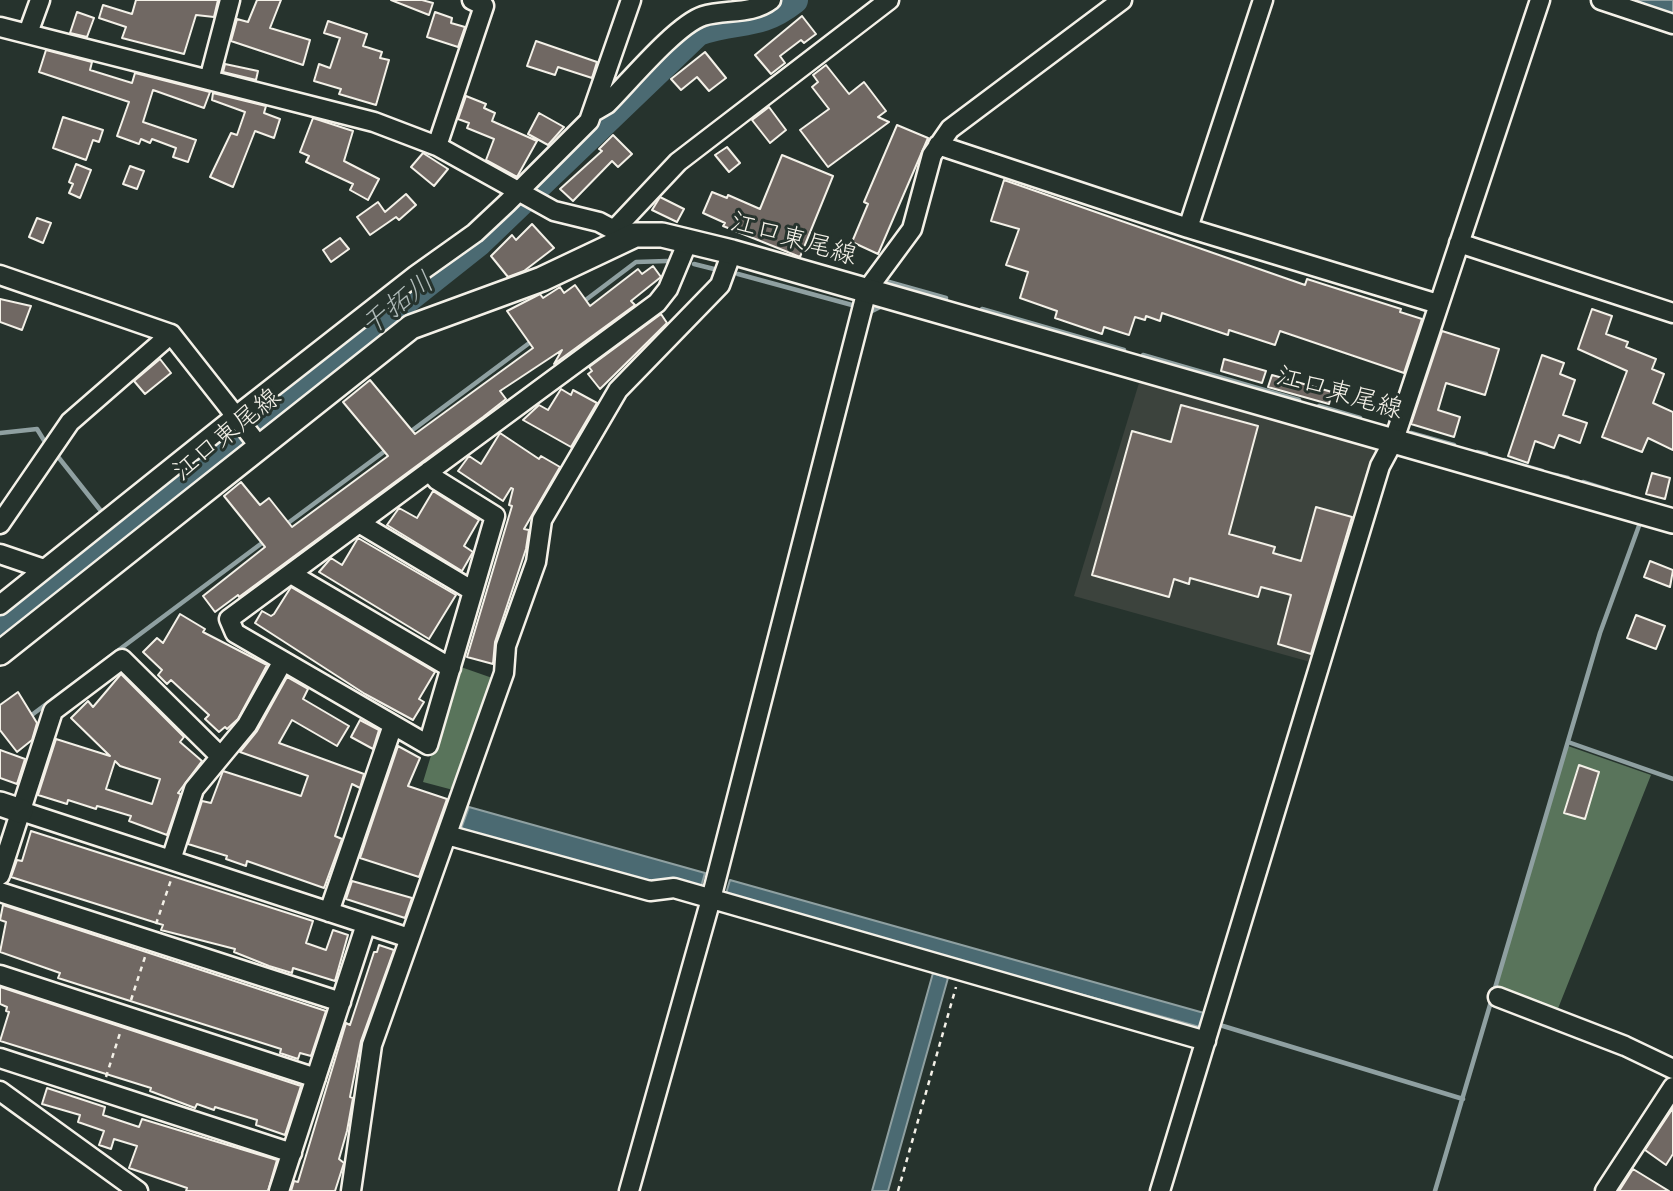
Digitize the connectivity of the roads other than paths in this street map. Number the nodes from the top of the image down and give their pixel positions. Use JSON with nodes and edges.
{"nodes":[{"id":1,"x":40,"y":0,"type":"edge"},
{"id":2,"x":230,"y":0,"type":"edge"},
{"id":3,"x":472,"y":0,"type":"edge"},
{"id":4,"x":631,"y":0,"type":"edge"},
{"id":5,"x":771,"y":0,"type":"edge"},
{"id":6,"x":889,"y":0,"type":"edge"},
{"id":7,"x":1122,"y":0,"type":"edge"},
{"id":8,"x":1263,"y":0,"type":"edge"},
{"id":9,"x":1540,"y":0,"type":"edge"},
{"id":10,"x":1601,"y":0,"type":"edge"},
{"id":11,"x":1673,"y":24,"type":"edge"},
{"id":12,"x":0,"y":27,"type":"edge"},
{"id":13,"x":28,"y":33,"type":"junction"},
{"id":14,"x":209,"y":79,"type":"junction"},
{"id":15,"x":595,"y":111,"type":"junction"},
{"id":16,"x":938,"y":145,"type":"junction"},
{"id":17,"x":437,"y":146,"type":"junction"},
{"id":18,"x":518,"y":192,"type":"junction"},
{"id":19,"x":1188,"y":228,"type":"junction"},
{"id":20,"x":617,"y":235,"type":"junction"},
{"id":21,"x":688,"y":241,"type":"junction"},
{"id":22,"x":1459,"y":243,"type":"junction"},
{"id":23,"x":732,"y":252,"type":"junction"},
{"id":24,"x":0,"y":275,"type":"edge"},
{"id":25,"x":867,"y":290,"type":"junction"},
{"id":26,"x":1438,"y":304,"type":"junction"},
{"id":27,"x":1673,"y":313,"type":"edge"},
{"id":28,"x":171,"y":334,"type":"junction"},
{"id":29,"x":237,"y":417,"type":"junction"},
{"id":30,"x":1394,"y":440,"type":"junction"},
{"id":31,"x":255,"y":441,"type":"junction"},
{"id":32,"x":429,"y":471,"type":"junction"},
{"id":33,"x":1673,"y":520,"type":"edge"},
{"id":34,"x":359,"y":523,"type":"junction"},
{"id":35,"x":0,"y":524,"type":"edge"},
{"id":36,"x":0,"y":554,"type":"edge"},
{"id":37,"x":44,"y":569,"type":"junction"},
{"id":38,"x":291,"y":574,"type":"junction"},
{"id":39,"x":473,"y":591,"type":"junction"},
{"id":40,"x":0,"y":604,"type":"edge"},
{"id":41,"x":0,"y":653,"type":"edge"},
{"id":42,"x":283,"y":661,"type":"junction"},
{"id":43,"x":451,"y":668,"type":"junction"},
{"id":44,"x":393,"y":725,"type":"junction"},
{"id":45,"x":220,"y":756,"type":"junction"},
{"id":46,"x":10,"y":808,"type":"edge"},
{"id":47,"x":447,"y":835,"type":"junction"},
{"id":48,"x":171,"y":860,"type":"junction"},
{"id":49,"x":0,"y":875,"type":"edge"},
{"id":50,"x":0,"y":892,"type":"edge"},
{"id":51,"x":711,"y":899,"type":"junction"},
{"id":52,"x":328,"y":912,"type":"junction"},
{"id":53,"x":366,"y":924,"type":"junction"},
{"id":54,"x":409,"y":938,"type":"junction"},
{"id":55,"x":0,"y":975,"type":"edge"},
{"id":56,"x":1498,"y":997,"type":"dead end"},
{"id":57,"x":341,"y":1002,"type":"junction"},
{"id":58,"x":1206,"y":1041,"type":"junction"},
{"id":59,"x":0,"y":1058,"type":"edge"},
{"id":60,"x":1673,"y":1069,"type":"edge"},
{"id":61,"x":316,"y":1078,"type":"junction"},
{"id":62,"x":1673,"y":1087,"type":"edge"},
{"id":63,"x":0,"y":1091,"type":"edge"},
{"id":64,"x":292,"y":1153,"type":"junction"},
{"id":65,"x":138,"y":1191,"type":"edge"},
{"id":66,"x":279,"y":1191,"type":"edge"},
{"id":67,"x":351,"y":1191,"type":"edge"},
{"id":68,"x":629,"y":1191,"type":"edge"},
{"id":69,"x":1160,"y":1191,"type":"edge"},
{"id":70,"x":1605,"y":1191,"type":"edge"}],
"edges":[{"from":1,"to":13,"type":"street"},
{"from":2,"to":14,"type":"street"},
{"from":3,"to":17,"type":"street"},
{"from":4,"to":15,"type":"street"},
{"from":5,"to":15,"type":"street"},
{"from":6,"to":20,"type":"street"},
{"from":7,"to":16,"type":"street"},
{"from":8,"to":19,"type":"street"},
{"from":9,"to":22,"type":"street"},
{"from":10,"to":11,"type":"street"},
{"from":12,"to":13,"type":"street"},
{"from":13,"to":14,"type":"street"},
{"from":14,"to":17,"type":"street"},
{"from":15,"to":18,"type":"street"},
{"from":16,"to":19,"type":"street"},
{"from":16,"to":25,"type":"street"},
{"from":17,"to":18,"type":"street"},
{"from":18,"to":20,"type":"street"},
{"from":18,"to":29,"type":"street"},
{"from":19,"to":26,"type":"street"},
{"from":20,"to":21,"type":"main road","name":"江口東尾線"},
{"from":20,"to":31,"type":"main road","name":"江口東尾線"},
{"from":21,"to":23,"type":"main road","name":"江口東尾線"},
{"from":21,"to":32,"type":"street"},
{"from":22,"to":26,"type":"street"},
{"from":22,"to":27,"type":"street"},
{"from":23,"to":25,"type":"main road","name":"江口東尾線"},
{"from":23,"to":47,"type":"street"},
{"from":24,"to":28,"type":"street"},
{"from":25,"to":30,"type":"main road","name":"江口東尾線"},
{"from":25,"to":51,"type":"street"},
{"from":26,"to":30,"type":"street"},
{"from":28,"to":29,"type":"street"},
{"from":28,"to":35,"type":"street"},
{"from":29,"to":31,"type":"street"},
{"from":29,"to":37,"type":"street"},
{"from":30,"to":33,"type":"main road","name":"江口東尾線"},
{"from":30,"to":58,"type":"street"},
{"from":31,"to":41,"type":"main road","name":"江口東尾線"},
{"from":32,"to":34,"type":"street"},
{"from":32,"to":39,"type":"street"},
{"from":34,"to":38,"type":"street"},
{"from":34,"to":39,"type":"street"},
{"from":36,"to":37,"type":"street"},
{"from":37,"to":40,"type":"street"},
{"from":38,"to":42,"type":"street"},
{"from":38,"to":43,"type":"street"},
{"from":39,"to":43,"type":"street"},
{"from":42,"to":44,"type":"street"},
{"from":42,"to":45,"type":"street"},
{"from":43,"to":44,"type":"street"},
{"from":44,"to":52,"type":"street"},
{"from":45,"to":46,"type":"street"},
{"from":45,"to":48,"type":"street"},
{"from":46,"to":48,"type":"street"},
{"from":46,"to":49,"type":"street"},
{"from":47,"to":51,"type":"street"},
{"from":47,"to":54,"type":"street"},
{"from":48,"to":52,"type":"street"},
{"from":50,"to":57,"type":"street"},
{"from":51,"to":58,"type":"street"},
{"from":51,"to":68,"type":"street"},
{"from":52,"to":53,"type":"street"},
{"from":53,"to":54,"type":"street"},
{"from":53,"to":57,"type":"street"},
{"from":54,"to":67,"type":"street"},
{"from":55,"to":61,"type":"street"},
{"from":56,"to":60,"type":"street"},
{"from":57,"to":61,"type":"street"},
{"from":58,"to":69,"type":"street"},
{"from":59,"to":64,"type":"street"},
{"from":61,"to":64,"type":"street"},
{"from":62,"to":70,"type":"street"},
{"from":63,"to":65,"type":"street"},
{"from":64,"to":66,"type":"street"}]}
